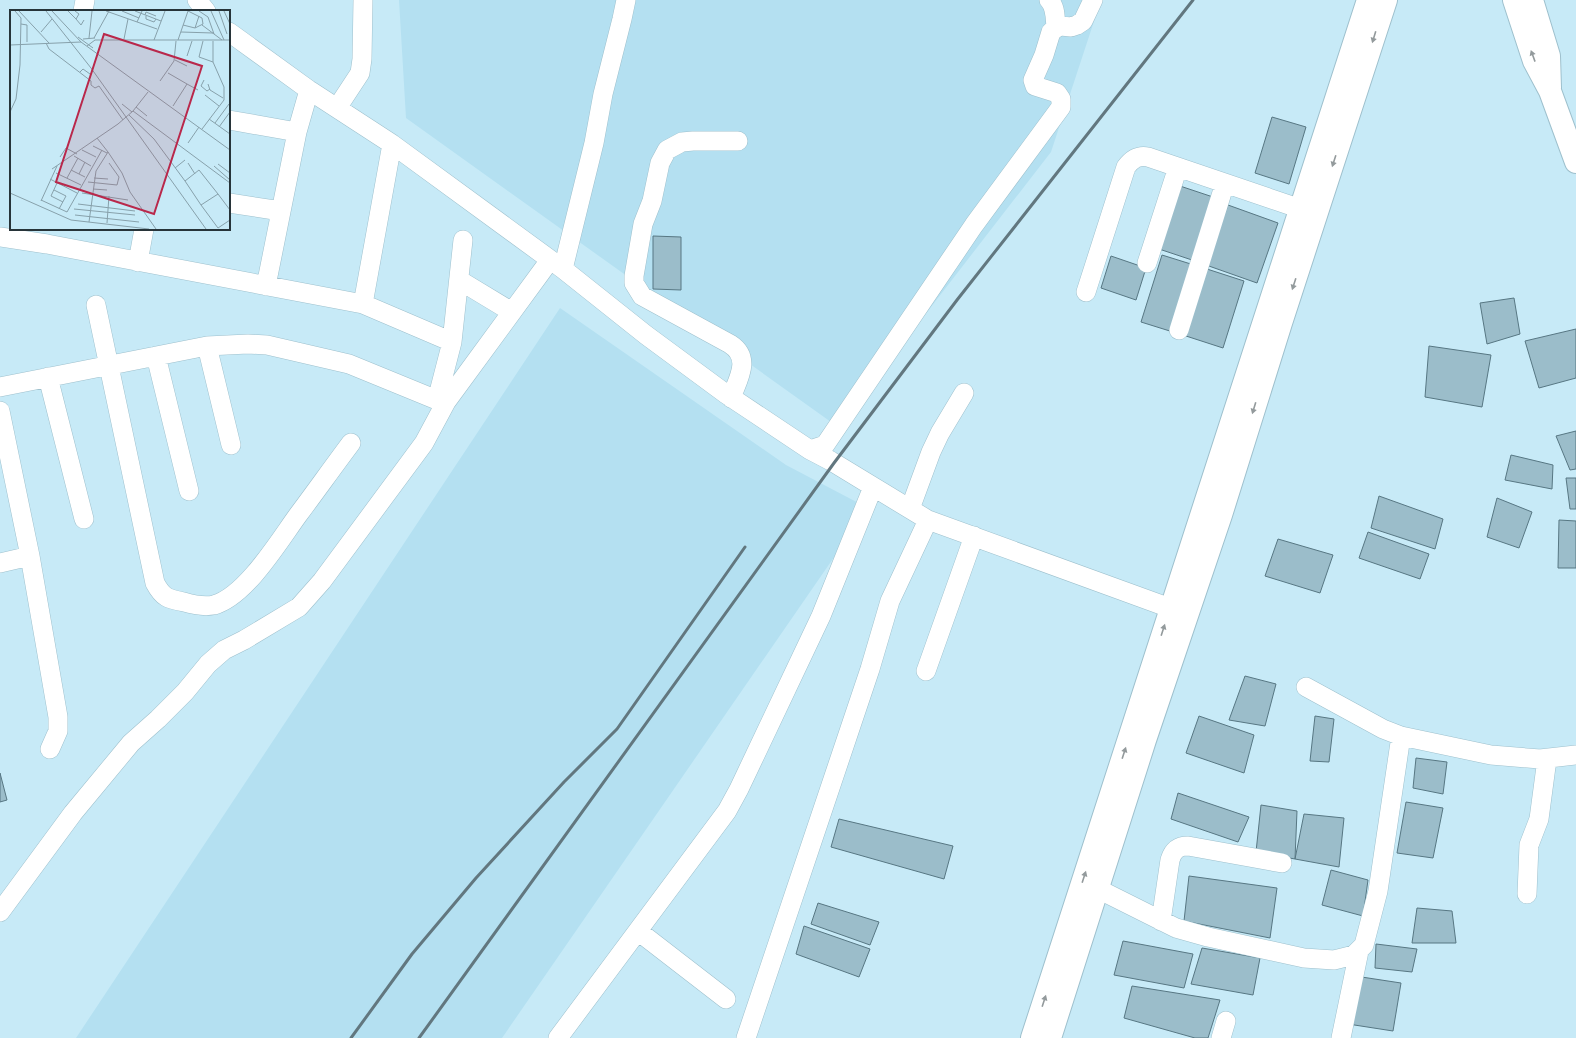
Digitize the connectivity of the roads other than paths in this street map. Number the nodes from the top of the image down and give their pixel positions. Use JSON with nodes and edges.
{"nodes":[{"id":1,"x":85,"y":0,"type":"edge"},
{"id":2,"x":197,"y":0,"type":"edge"},
{"id":3,"x":363,"y":0,"type":"edge"},
{"id":4,"x":626,"y":0,"type":"edge"},
{"id":5,"x":1048,"y":0,"type":"edge"},
{"id":6,"x":1093,"y":0,"type":"edge"},
{"id":7,"x":1368,"y":0,"type":"edge"},
{"id":8,"x":1386,"y":0,"type":"edge"},
{"id":9,"x":1514,"y":0,"type":"edge"},
{"id":10,"x":1532,"y":0,"type":"edge"},
{"id":11,"x":84,"y":10,"type":"edge"},
{"id":12,"x":205,"y":10,"type":"edge"},
{"id":13,"x":1056,"y":28,"type":"junction"},
{"id":14,"x":230,"y":33,"type":"edge"},
{"id":15,"x":308,"y":90,"type":"junction"},
{"id":16,"x":1550,"y":91,"type":"junction"},
{"id":17,"x":337,"y":108,"type":"junction"},
{"id":18,"x":230,"y":120,"type":"edge"},
{"id":19,"x":297,"y":132,"type":"junction"},
{"id":20,"x":738,"y":141,"type":"dead end"},
{"id":21,"x":392,"y":144,"type":"junction"},
{"id":22,"x":1576,"y":162,"type":"edge"},
{"id":23,"x":1178,"y":167,"type":"junction"},
{"id":24,"x":1225,"y":183,"type":"junction"},
{"id":25,"x":230,"y":204,"type":"edge"},
{"id":26,"x":1301,"y":209,"type":"junction"},
{"id":27,"x":281,"y":211,"type":"junction"},
{"id":28,"x":144,"y":230,"type":"edge"},
{"id":29,"x":0,"y":236,"type":"edge"},
{"id":30,"x":48,"y":237,"type":"edge"},
{"id":31,"x":463,"y":240,"type":"dead end"},
{"id":32,"x":138,"y":262,"type":"junction"},
{"id":33,"x":1147,"y":263,"type":"dead end"},
{"id":34,"x":557,"y":265,"type":"junction"},
{"id":35,"x":459,"y":280,"type":"junction"},
{"id":36,"x":266,"y":286,"type":"junction"},
{"id":37,"x":1086,"y":292,"type":"dead end"},
{"id":38,"x":363,"y":304,"type":"junction"},
{"id":39,"x":96,"y":305,"type":"dead end"},
{"id":40,"x":512,"y":312,"type":"junction"},
{"id":41,"x":1179,"y":330,"type":"dead end"},
{"id":42,"x":452,"y":342,"type":"junction"},
{"id":43,"x":207,"y":346,"type":"junction"},
{"id":44,"x":156,"y":356,"type":"junction"},
{"id":45,"x":108,"y":365,"type":"junction"},
{"id":46,"x":48,"y":377,"type":"junction"},
{"id":47,"x":0,"y":387,"type":"edge"},
{"id":48,"x":964,"y":393,"type":"dead end"},
{"id":49,"x":731,"y":398,"type":"junction"},
{"id":50,"x":442,"y":401,"type":"junction"},
{"id":51,"x":0,"y":411,"type":"edge"},
{"id":52,"x":351,"y":443,"type":"dead end"},
{"id":53,"x":231,"y":445,"type":"dead end"},
{"id":54,"x":810,"y":450,"type":"junction"},
{"id":55,"x":873,"y":487,"type":"junction"},
{"id":56,"x":189,"y":491,"type":"dead end"},
{"id":57,"x":910,"y":509,"type":"junction"},
{"id":58,"x":84,"y":519,"type":"dead end"},
{"id":59,"x":928,"y":520,"type":"junction"},
{"id":60,"x":974,"y":536,"type":"junction"},
{"id":61,"x":30,"y":556,"type":"junction"},
{"id":62,"x":0,"y":563,"type":"edge"},
{"id":63,"x":1178,"y":612,"type":"junction"},
{"id":64,"x":926,"y":672,"type":"dead end"},
{"id":65,"x":1306,"y":687,"type":"dead end"},
{"id":66,"x":1401,"y":736,"type":"junction"},
{"id":67,"x":50,"y":749,"type":"dead end"},
{"id":68,"x":1576,"y":755,"type":"edge"},
{"id":69,"x":1547,"y":759,"type":"junction"},
{"id":70,"x":1282,"y":862,"type":"dead end"},
{"id":71,"x":1098,"y":889,"type":"junction"},
{"id":72,"x":1527,"y":894,"type":"dead end"},
{"id":73,"x":0,"y":912,"type":"edge"},
{"id":74,"x":1161,"y":921,"type":"junction"},
{"id":75,"x":638,"y":931,"type":"junction"},
{"id":76,"x":1359,"y":951,"type":"junction"},
{"id":77,"x":726,"y":999,"type":"dead end"},
{"id":78,"x":558,"y":1038,"type":"edge"},
{"id":79,"x":746,"y":1038,"type":"edge"},
{"id":80,"x":1032,"y":1038,"type":"edge"},
{"id":81,"x":1050,"y":1038,"type":"edge"},
{"id":82,"x":1341,"y":1038,"type":"edge"}],
"edges":[{"from":1,"to":11,"type":"street"},
{"from":2,"to":12,"type":"street"},
{"from":3,"to":17,"type":"street"},
{"from":4,"to":34,"type":"street"},
{"from":5,"to":13,"type":"street"},
{"from":6,"to":13,"type":"street"},
{"from":7,"to":26,"type":"main road"},
{"from":8,"to":63,"type":"main road","one_way":true},
{"from":16,"to":9,"type":"main road","one_way":true},
{"from":10,"to":16,"type":"main road"},
{"from":13,"to":54,"type":"street"},
{"from":14,"to":15,"type":"street"},
{"from":15,"to":17,"type":"street"},
{"from":15,"to":19,"type":"street"},
{"from":16,"to":22,"type":"main road"},
{"from":17,"to":21,"type":"street"},
{"from":18,"to":19,"type":"street"},
{"from":19,"to":27,"type":"street"},
{"from":20,"to":49,"type":"street"},
{"from":21,"to":34,"type":"street"},
{"from":21,"to":38,"type":"street"},
{"from":23,"to":24,"type":"street"},
{"from":23,"to":33,"type":"street"},
{"from":23,"to":37,"type":"street"},
{"from":24,"to":26,"type":"street"},
{"from":24,"to":41,"type":"street"},
{"from":25,"to":27,"type":"street"},
{"from":26,"to":63,"type":"main road"},
{"from":27,"to":36,"type":"street"},
{"from":28,"to":32,"type":"street"},
{"from":29,"to":30,"type":"street"},
{"from":30,"to":32,"type":"street"},
{"from":31,"to":35,"type":"street"},
{"from":32,"to":36,"type":"street"},
{"from":34,"to":40,"type":"street"},
{"from":34,"to":49,"type":"street"},
{"from":35,"to":40,"type":"street"},
{"from":35,"to":42,"type":"street"},
{"from":36,"to":38,"type":"street"},
{"from":38,"to":42,"type":"street"},
{"from":39,"to":45,"type":"street"},
{"from":40,"to":50,"type":"street"},
{"from":42,"to":50,"type":"street"},
{"from":43,"to":44,"type":"street"},
{"from":43,"to":50,"type":"street"},
{"from":43,"to":53,"type":"street"},
{"from":44,"to":45,"type":"street"},
{"from":44,"to":56,"type":"street"},
{"from":45,"to":46,"type":"street"},
{"from":45,"to":52,"type":"street"},
{"from":46,"to":47,"type":"street"},
{"from":46,"to":58,"type":"street"},
{"from":48,"to":57,"type":"street"},
{"from":49,"to":54,"type":"street"},
{"from":50,"to":73,"type":"street"},
{"from":51,"to":61,"type":"street"},
{"from":54,"to":55,"type":"street"},
{"from":55,"to":57,"type":"street"},
{"from":55,"to":75,"type":"street"},
{"from":57,"to":59,"type":"street"},
{"from":59,"to":60,"type":"street"},
{"from":59,"to":79,"type":"street"},
{"from":60,"to":63,"type":"street"},
{"from":60,"to":64,"type":"street"},
{"from":61,"to":62,"type":"street"},
{"from":61,"to":67,"type":"street"},
{"from":63,"to":71,"type":"main road"},
{"from":80,"to":63,"type":"main road","one_way":true},
{"from":65,"to":66,"type":"street"},
{"from":66,"to":69,"type":"street"},
{"from":66,"to":76,"type":"street"},
{"from":68,"to":69,"type":"street"},
{"from":69,"to":72,"type":"street"},
{"from":70,"to":74,"type":"street"},
{"from":71,"to":74,"type":"street"},
{"from":71,"to":81,"type":"main road"},
{"from":74,"to":76,"type":"street"},
{"from":75,"to":77,"type":"street"},
{"from":75,"to":78,"type":"street"},
{"from":76,"to":82,"type":"street"}]}
